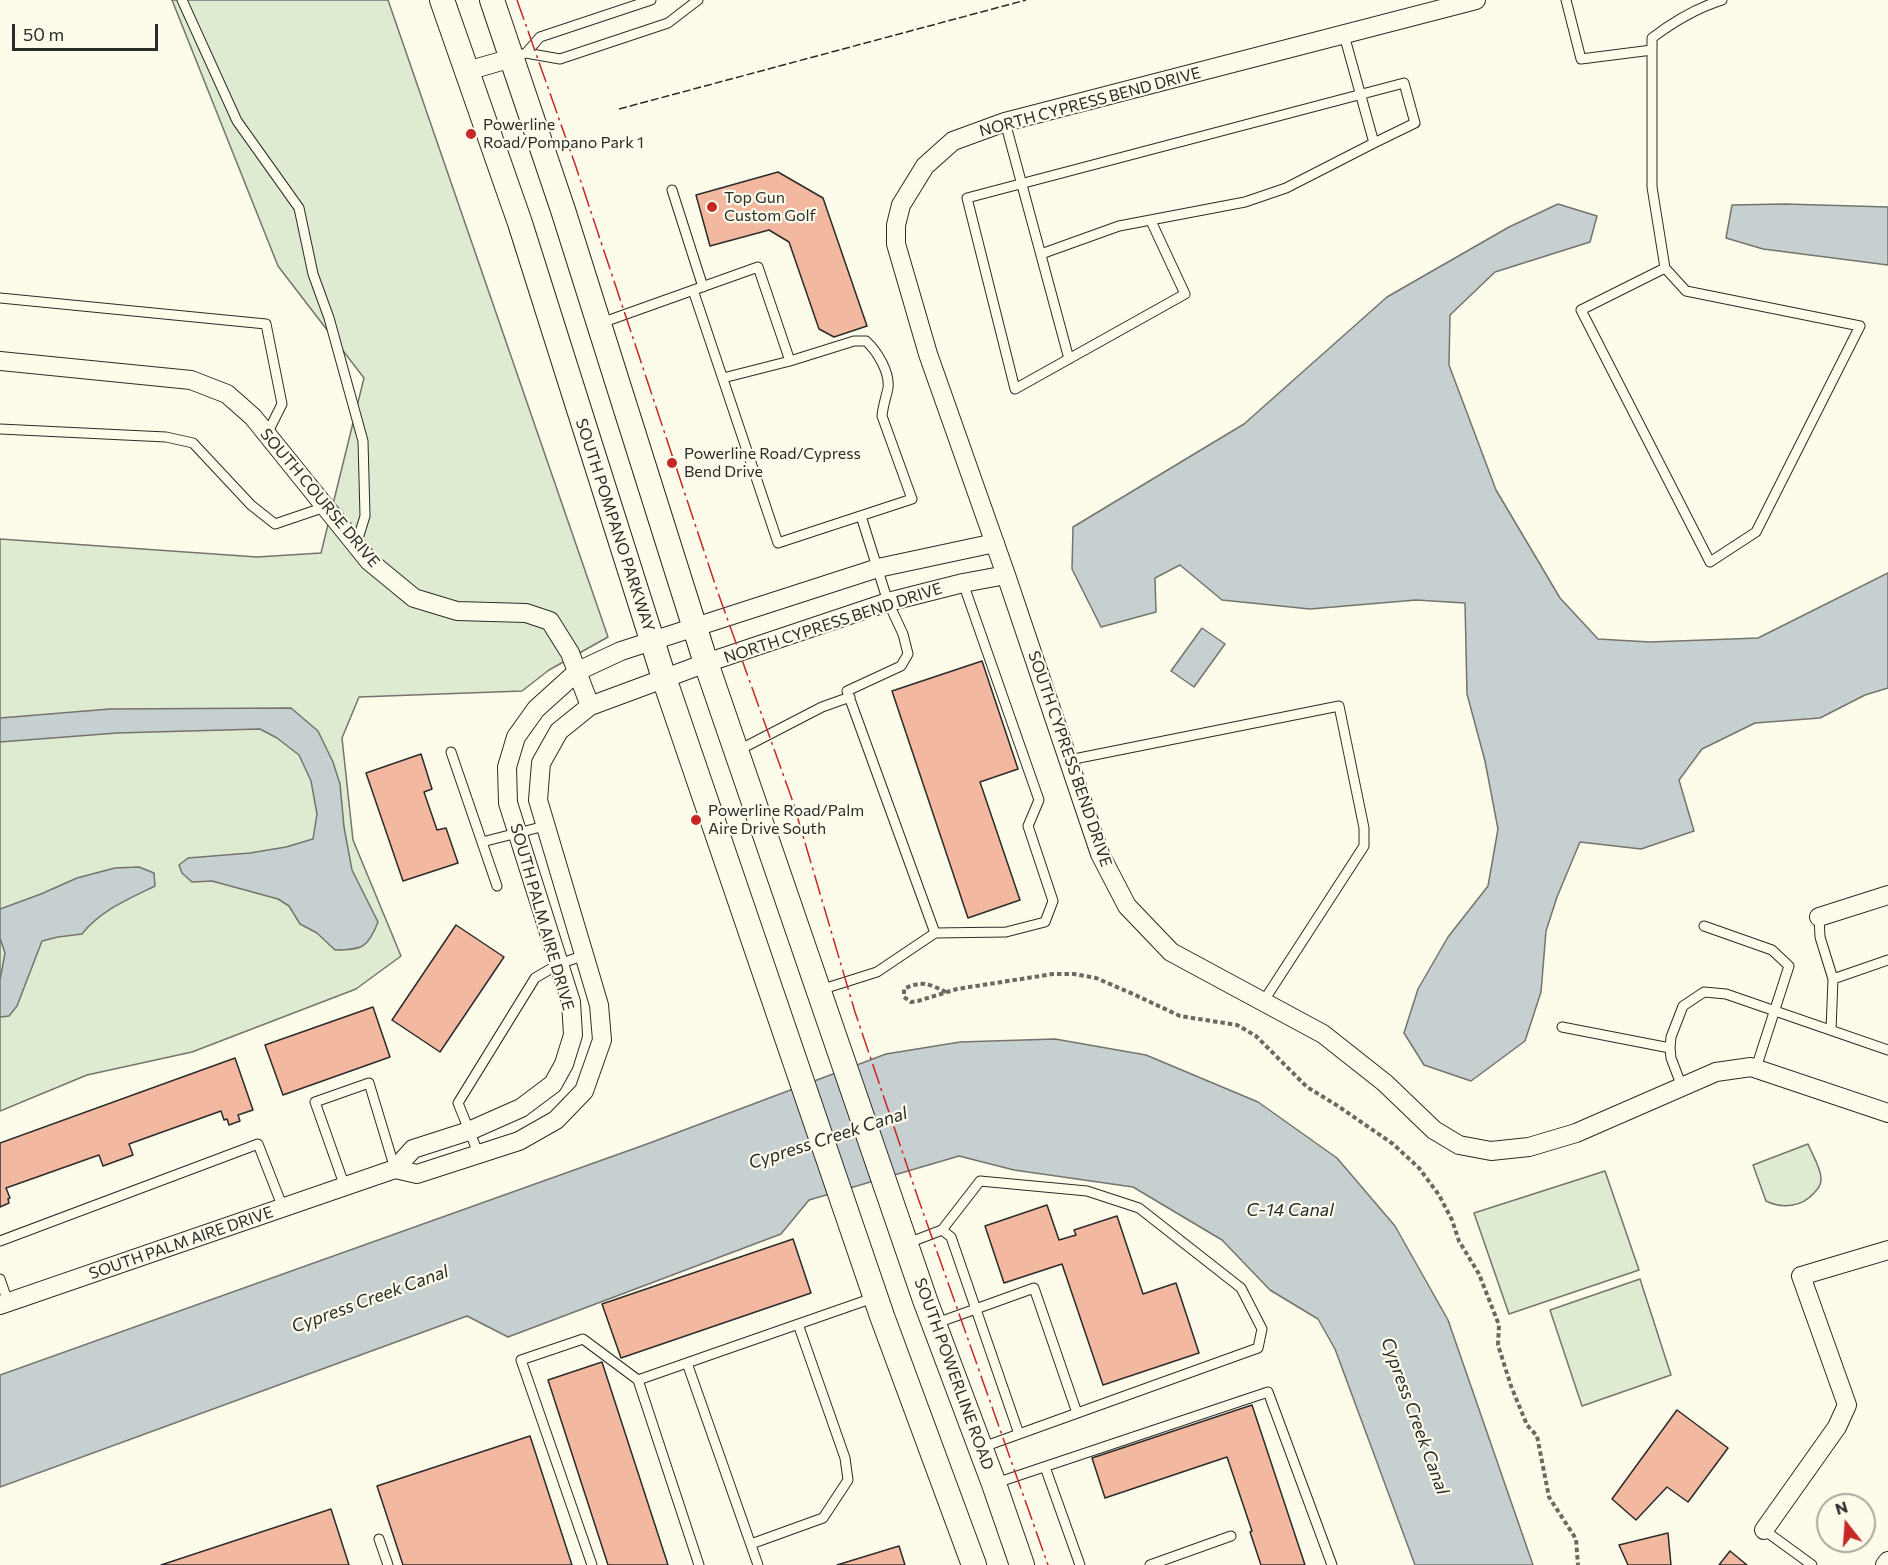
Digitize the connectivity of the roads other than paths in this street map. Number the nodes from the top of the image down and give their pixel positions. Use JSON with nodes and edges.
{"nodes":[{"id":1,"x":182,"y":0,"type":"edge"},
{"id":2,"x":442,"y":0,"type":"edge"},
{"id":3,"x":492,"y":0,"type":"edge"},
{"id":4,"x":651,"y":0,"type":"edge"},
{"id":5,"x":698,"y":0,"type":"edge"},
{"id":6,"x":1476,"y":0,"type":"edge"},
{"id":7,"x":1566,"y":0,"type":"edge"},
{"id":8,"x":1722,"y":0,"type":"edge"},
{"id":9,"x":1344,"y":35,"type":"junction"},
{"id":10,"x":1652,"y":50,"type":"junction"},
{"id":11,"x":519,"y":56,"type":"junction"},
{"id":12,"x":467,"y":71,"type":"junction"},
{"id":13,"x":1360,"y":95,"type":"junction"},
{"id":14,"x":1005,"y":122,"type":"junction"},
{"id":15,"x":1374,"y":143,"type":"junction"},
{"id":16,"x":1022,"y":184,"type":"junction"},
{"id":17,"x":672,"y":190,"type":"dead end"},
{"id":18,"x":1151,"y":220,"type":"junction"},
{"id":19,"x":1041,"y":254,"type":"junction"},
{"id":20,"x":1665,"y":268,"type":"junction"},
{"id":21,"x":703,"y":287,"type":"junction"},
{"id":22,"x":693,"y":290,"type":"junction"},
{"id":23,"x":0,"y":298,"type":"edge"},
{"id":24,"x":599,"y":324,"type":"junction"},
{"id":25,"x":1069,"y":359,"type":"junction"},
{"id":26,"x":0,"y":361,"type":"edge"},
{"id":27,"x":789,"y":361,"type":"junction"},
{"id":28,"x":723,"y":378,"type":"junction"},
{"id":29,"x":0,"y":429,"type":"edge"},
{"id":30,"x":267,"y":434,"type":"junction"},
{"id":31,"x":325,"y":507,"type":"junction"},
{"id":32,"x":861,"y":516,"type":"junction"},
{"id":33,"x":995,"y":543,"type":"junction"},
{"id":34,"x":356,"y":545,"type":"junction"},
{"id":35,"x":878,"y":568,"type":"junction"},
{"id":36,"x":1006,"y":575,"type":"junction"},
{"id":37,"x":963,"y":583,"type":"junction"},
{"id":38,"x":888,"y":602,"type":"junction"},
{"id":39,"x":694,"y":626,"type":"junction"},
{"id":40,"x":652,"y":641,"type":"junction"},
{"id":41,"x":706,"y":663,"type":"junction"},
{"id":42,"x":578,"y":671,"type":"junction"},
{"id":43,"x":664,"y":678,"type":"junction"},
{"id":44,"x":850,"y":697,"type":"junction"},
{"id":45,"x":591,"y":706,"type":"junction"},
{"id":46,"x":451,"y":752,"type":"dead end"},
{"id":47,"x":737,"y":752,"type":"junction"},
{"id":48,"x":1069,"y":760,"type":"junction"},
{"id":49,"x":544,"y":826,"type":"junction"},
{"id":50,"x":518,"y":833,"type":"junction"},
{"id":51,"x":482,"y":842,"type":"junction"},
{"id":52,"x":497,"y":885,"type":"dead end"},
{"id":53,"x":1888,"y":895,"type":"edge"},
{"id":54,"x":1818,"y":917,"type":"joint"},
{"id":55,"x":1704,"y":926,"type":"dead end"},
{"id":56,"x":935,"y":933,"type":"junction"},
{"id":57,"x":585,"y":955,"type":"junction"},
{"id":58,"x":1888,"y":960,"type":"edge"},
{"id":59,"x":559,"y":964,"type":"junction"},
{"id":60,"x":1833,"y":979,"type":"junction"},
{"id":61,"x":819,"y":990,"type":"junction"},
{"id":62,"x":1263,"y":1002,"type":"junction"},
{"id":63,"x":1775,"y":1010,"type":"junction"},
{"id":64,"x":1562,"y":1027,"type":"dead end"},
{"id":65,"x":1831,"y":1030,"type":"junction"},
{"id":66,"x":1670,"y":1048,"type":"junction"},
{"id":67,"x":1888,"y":1050,"type":"edge"},
{"id":68,"x":1756,"y":1068,"type":"junction"},
{"id":69,"x":1682,"y":1087,"type":"junction"},
{"id":70,"x":1888,"y":1113,"type":"edge"},
{"id":71,"x":469,"y":1131,"type":"junction"},
{"id":72,"x":479,"y":1155,"type":"junction"},
{"id":73,"x":395,"y":1169,"type":"junction"},
{"id":74,"x":345,"y":1187,"type":"junction"},
{"id":75,"x":283,"y":1208,"type":"junction"},
{"id":76,"x":942,"y":1230,"type":"junction"},
{"id":77,"x":0,"y":1241,"type":"edge"},
{"id":78,"x":906,"y":1244,"type":"junction"},
{"id":79,"x":1888,"y":1250,"type":"edge"},
{"id":80,"x":0,"y":1279,"type":"edge"},
{"id":81,"x":876,"y":1297,"type":"junction"},
{"id":82,"x":4,"y":1304,"type":"edge"},
{"id":83,"x":976,"y":1309,"type":"junction"},
{"id":84,"x":798,"y":1324,"type":"junction"},
{"id":85,"x":934,"y":1324,"type":"junction"},
{"id":86,"x":687,"y":1363,"type":"junction"},
{"id":87,"x":638,"y":1380,"type":"junction"},
{"id":88,"x":1077,"y":1413,"type":"junction"},
{"id":89,"x":1019,"y":1434,"type":"junction"},
{"id":90,"x":981,"y":1448,"type":"junction"},
{"id":91,"x":1046,"y":1467,"type":"junction"},
{"id":92,"x":994,"y":1484,"type":"junction"},
{"id":93,"x":1764,"y":1530,"type":"joint"},
{"id":94,"x":1231,"y":1536,"type":"dead end"},
{"id":95,"x":379,"y":1539,"type":"dead end"},
{"id":96,"x":751,"y":1544,"type":"junction"},
{"id":97,"x":388,"y":1565,"type":"edge"},
{"id":98,"x":592,"y":1565,"type":"edge"},
{"id":99,"x":699,"y":1565,"type":"edge"},
{"id":100,"x":758,"y":1565,"type":"edge"},
{"id":101,"x":974,"y":1565,"type":"edge"},
{"id":102,"x":1022,"y":1565,"type":"edge"},
{"id":103,"x":1080,"y":1565,"type":"edge"},
{"id":104,"x":1150,"y":1565,"type":"edge"},
{"id":105,"x":1332,"y":1565,"type":"edge"},
{"id":106,"x":1812,"y":1565,"type":"edge"}],
"edges":[{"from":1,"to":34,"type":"lane"},
{"from":2,"to":12,"type":"main road","name":"SOUTH POMPANO PARKWAY"},
{"from":3,"to":11,"type":"main road"},
{"from":4,"to":11,"type":"lane"},
{"from":5,"to":11,"type":"lane"},
{"from":6,"to":9,"type":"street","name":"NORTH CYPRESS BEND DRIVE"},
{"from":7,"to":10,"type":"lane"},
{"from":8,"to":10,"type":"lane"},
{"from":9,"to":13,"type":"lane"},
{"from":9,"to":14,"type":"street","name":"NORTH CYPRESS BEND DRIVE"},
{"from":10,"to":20,"type":"lane"},
{"from":11,"to":12,"type":"street"},
{"from":11,"to":24,"type":"main road"},
{"from":12,"to":40,"type":"main road","name":"SOUTH POMPANO PARKWAY"},
{"from":13,"to":15,"type":"lane"},
{"from":13,"to":15,"type":"lane"},
{"from":13,"to":16,"type":"lane"},
{"from":14,"to":16,"type":"lane"},
{"from":14,"to":33,"type":"street","name":"NORTH CYPRESS BEND DRIVE"},
{"from":15,"to":18,"type":"lane"},
{"from":16,"to":19,"type":"lane"},
{"from":16,"to":25,"type":"lane"},
{"from":17,"to":21,"type":"lane"},
{"from":18,"to":19,"type":"lane"},
{"from":18,"to":25,"type":"lane"},
{"from":19,"to":25,"type":"lane"},
{"from":20,"to":20,"type":"lane"},
{"from":21,"to":22,"type":"lane"},
{"from":21,"to":27,"type":"lane"},
{"from":22,"to":24,"type":"lane"},
{"from":22,"to":28,"type":"lane"},
{"from":23,"to":30,"type":"lane"},
{"from":24,"to":39,"type":"main road"},
{"from":26,"to":30,"type":"street","name":"SOUTH COURSE DRIVE"},
{"from":27,"to":28,"type":"lane"},
{"from":27,"to":32,"type":"lane"},
{"from":28,"to":32,"type":"lane"},
{"from":29,"to":31,"type":"lane"},
{"from":30,"to":31,"type":"street","name":"SOUTH COURSE DRIVE"},
{"from":31,"to":34,"type":"street","name":"SOUTH COURSE DRIVE"},
{"from":32,"to":35,"type":"lane"},
{"from":33,"to":35,"type":"street","name":"NORTH CYPRESS BEND DRIVE"},
{"from":33,"to":36,"type":"street","name":"NORTH CYPRESS BEND DRIVE"},
{"from":34,"to":42,"type":"street","name":"SOUTH COURSE DRIVE"},
{"from":35,"to":38,"type":"lane"},
{"from":35,"to":39,"type":"street","name":"NORTH CYPRESS BEND DRIVE"},
{"from":36,"to":37,"type":"street","name":"NORTH CYPRESS BEND DRIVE"},
{"from":36,"to":48,"type":"street","name":"SOUTH CYPRESS BEND DRIVE"},
{"from":37,"to":38,"type":"street","name":"NORTH CYPRESS BEND DRIVE"},
{"from":37,"to":56,"type":"lane"},
{"from":38,"to":41,"type":"street","name":"NORTH CYPRESS BEND DRIVE"},
{"from":38,"to":44,"type":"lane"},
{"from":39,"to":40,"type":"street","name":"NORTH CYPRESS BEND DRIVE"},
{"from":39,"to":41,"type":"main road"},
{"from":40,"to":42,"type":"street","name":"SOUTH PALM AIRE DRIVE"},
{"from":40,"to":43,"type":"main road","name":"SOUTH POMPANO PARKWAY"},
{"from":41,"to":43,"type":"street","name":"NORTH CYPRESS BEND DRIVE"},
{"from":41,"to":47,"type":"main road"},
{"from":42,"to":45,"type":"street","name":"SOUTH COURSE DRIVE"},
{"from":42,"to":50,"type":"street","name":"SOUTH PALM AIRE DRIVE"},
{"from":43,"to":45,"type":"street","name":"SOUTH PALM AIRE DRIVE"},
{"from":43,"to":81,"type":"main road","name":"SOUTH POMPANO PARKWAY"},
{"from":44,"to":47,"type":"lane"},
{"from":44,"to":56,"type":"lane"},
{"from":45,"to":49,"type":"street","name":"SOUTH PALM AIRE DRIVE"},
{"from":46,"to":51,"type":"lane"},
{"from":47,"to":61,"type":"main road"},
{"from":48,"to":62,"type":"street","name":"SOUTH CYPRESS BEND DRIVE"},
{"from":48,"to":62,"type":"lane"},
{"from":49,"to":50,"type":"lane"},
{"from":49,"to":57,"type":"street","name":"SOUTH PALM AIRE DRIVE"},
{"from":50,"to":51,"type":"lane"},
{"from":50,"to":59,"type":"street","name":"SOUTH PALM AIRE DRIVE"},
{"from":51,"to":52,"type":"lane"},
{"from":53,"to":54,"type":"street"},
{"from":54,"to":60,"type":"lane"},
{"from":55,"to":63,"type":"lane"},
{"from":56,"to":61,"type":"lane"},
{"from":57,"to":59,"type":"lane"},
{"from":57,"to":72,"type":"street","name":"SOUTH PALM AIRE DRIVE"},
{"from":58,"to":60,"type":"lane"},
{"from":59,"to":71,"type":"lane"},
{"from":59,"to":71,"type":"street","name":"SOUTH PALM AIRE DRIVE"},
{"from":60,"to":65,"type":"lane"},
{"from":61,"to":78,"type":"main road","name":"SOUTH POWERLINE ROAD"},
{"from":62,"to":69,"type":"street","name":"SOUTH CYPRESS BEND DRIVE"},
{"from":63,"to":65,"type":"lane"},
{"from":63,"to":66,"type":"lane"},
{"from":63,"to":68,"type":"lane"},
{"from":64,"to":66,"type":"lane"},
{"from":65,"to":67,"type":"lane"},
{"from":66,"to":69,"type":"lane"},
{"from":68,"to":69,"type":"street","name":"SOUTH CYPRESS BEND DRIVE"},
{"from":68,"to":70,"type":"street","name":"SOUTH CYPRESS BEND DRIVE"},
{"from":71,"to":72,"type":"lane"},
{"from":71,"to":73,"type":"street","name":"SOUTH PALM AIRE DRIVE"},
{"from":72,"to":73,"type":"street","name":"SOUTH PALM AIRE DRIVE"},
{"from":73,"to":74,"type":"street","name":"SOUTH PALM AIRE DRIVE"},
{"from":73,"to":74,"type":"lane"},
{"from":74,"to":75,"type":"street","name":"SOUTH PALM AIRE DRIVE"},
{"from":75,"to":77,"type":"lane"},
{"from":75,"to":82,"type":"street","name":"SOUTH PALM AIRE DRIVE"},
{"from":76,"to":78,"type":"lane"},
{"from":76,"to":83,"type":"lane"},
{"from":76,"to":88,"type":"lane"},
{"from":78,"to":85,"type":"main road","name":"SOUTH POWERLINE ROAD"},
{"from":79,"to":93,"type":"street"},
{"from":80,"to":82,"type":"lane"},
{"from":81,"to":84,"type":"lane"},
{"from":81,"to":101,"type":"main road"},
{"from":83,"to":85,"type":"lane"},
{"from":83,"to":88,"type":"lane"},
{"from":83,"to":89,"type":"lane"},
{"from":84,"to":86,"type":"lane"},
{"from":84,"to":96,"type":"lane"},
{"from":85,"to":90,"type":"main road","name":"SOUTH POWERLINE ROAD"},
{"from":86,"to":87,"type":"lane"},
{"from":86,"to":96,"type":"lane"},
{"from":87,"to":98,"type":"lane"},
{"from":87,"to":99,"type":"lane"},
{"from":88,"to":89,"type":"lane"},
{"from":89,"to":90,"type":"lane"},
{"from":90,"to":92,"type":"main road","name":"SOUTH POWERLINE ROAD"},
{"from":91,"to":92,"type":"lane"},
{"from":91,"to":103,"type":"lane"},
{"from":91,"to":105,"type":"lane"},
{"from":92,"to":102,"type":"main road","name":"SOUTH POWERLINE ROAD"},
{"from":93,"to":106,"type":"lane"},
{"from":94,"to":104,"type":"lane"},
{"from":95,"to":97,"type":"lane"},
{"from":96,"to":100,"type":"lane"}]}
